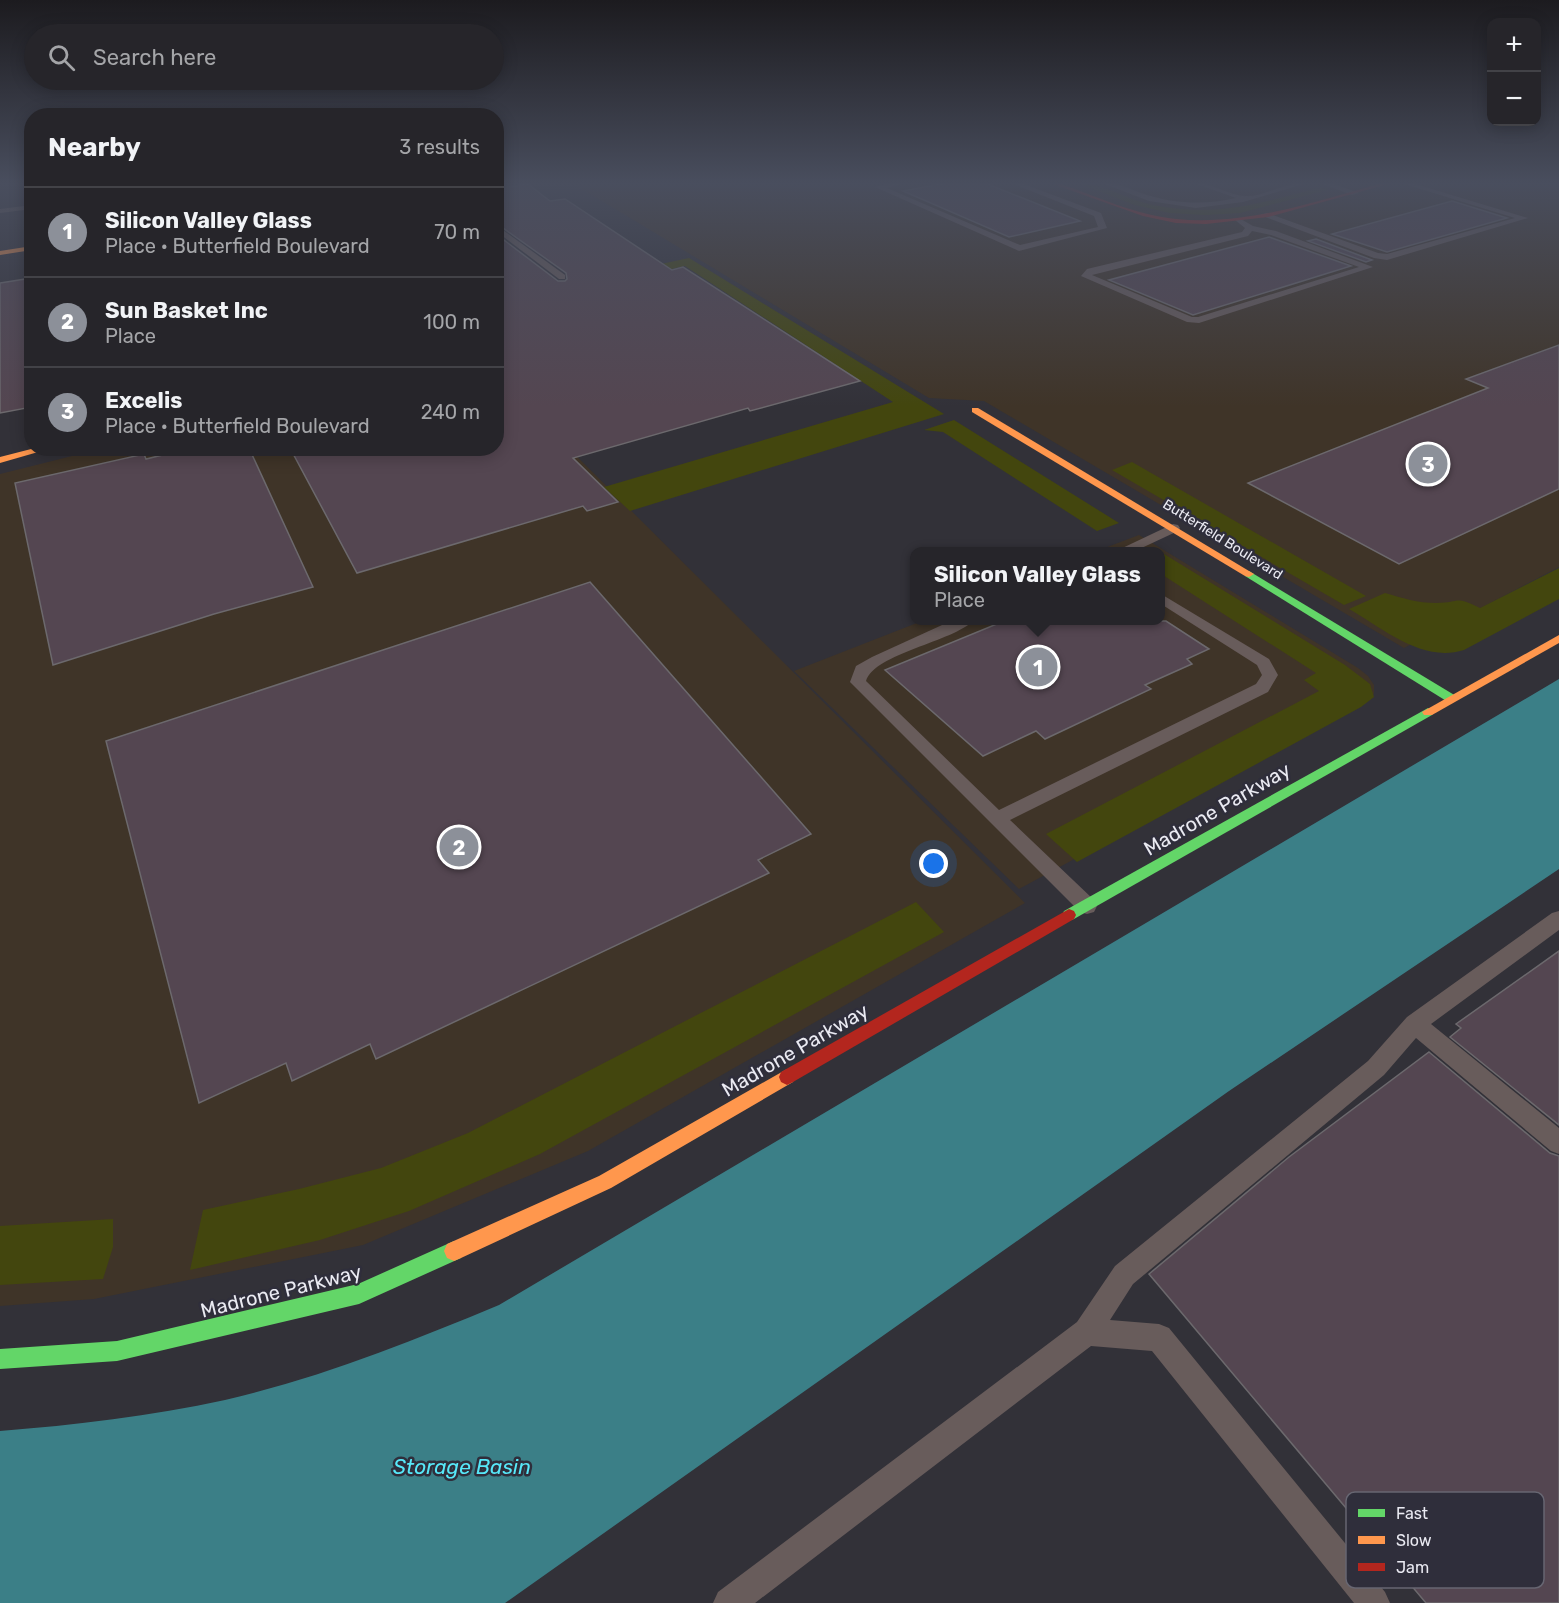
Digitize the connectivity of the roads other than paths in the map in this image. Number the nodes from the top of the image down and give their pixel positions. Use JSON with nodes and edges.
{"nodes":[{"id":1,"x":537,"y":258,"type":"edge"},
{"id":2,"x":1145,"y":258,"type":"edge"},
{"id":3,"x":1342,"y":258,"type":"edge"},
{"id":4,"x":562,"y":277,"type":"dead end"},
{"id":5,"x":975,"y":410,"type":"dead end"},
{"id":6,"x":24,"y":454,"type":"edge"},
{"id":7,"x":0,"y":460,"type":"edge"},
{"id":8,"x":1173,"y":528,"type":"junction"},
{"id":9,"x":1132,"y":547,"type":"edge"},
{"id":10,"x":1165,"y":601,"type":"edge"},
{"id":11,"x":958,"y":625,"type":"edge"},
{"id":12,"x":1559,"y":638,"type":"edge"},
{"id":13,"x":1452,"y":699,"type":"junction"},
{"id":14,"x":997,"y":819,"type":"junction"},
{"id":15,"x":1087,"y":906,"type":"junction"},
{"id":16,"x":1559,"y":919,"type":"edge"},
{"id":17,"x":1415,"y":1024,"type":"junction"},
{"id":18,"x":1559,"y":1143,"type":"edge"},
{"id":19,"x":1087,"y":1332,"type":"junction"},
{"id":20,"x":0,"y":1359,"type":"edge"},
{"id":21,"x":1346,"y":1568,"type":"edge"},
{"id":22,"x":1362,"y":1588,"type":"edge"},
{"id":23,"x":729,"y":1603,"type":"edge"},
{"id":24,"x":1374,"y":1603,"type":"edge"}],
"edges":[{"from":1,"to":4,"type":"lane"},
{"from":2,"to":3,"type":"lane"},
{"from":5,"to":8,"type":"street","name":"Butterfield Boulevard"},
{"from":6,"to":7,"type":"street"},
{"from":8,"to":9,"type":"lane"},
{"from":8,"to":13,"type":"street","name":"Butterfield Boulevard"},
{"from":10,"to":14,"type":"lane"},
{"from":11,"to":14,"type":"lane"},
{"from":12,"to":13,"type":"street","name":"Madrone Parkway"},
{"from":13,"to":15,"type":"street","name":"Madrone Parkway"},
{"from":14,"to":15,"type":"lane"},
{"from":15,"to":20,"type":"street","name":"Madrone Parkway"},
{"from":16,"to":17,"type":"lane"},
{"from":17,"to":18,"type":"lane"},
{"from":17,"to":19,"type":"lane"},
{"from":19,"to":21,"type":"lane"},
{"from":19,"to":23,"type":"lane"},
{"from":22,"to":24,"type":"lane"}]}
